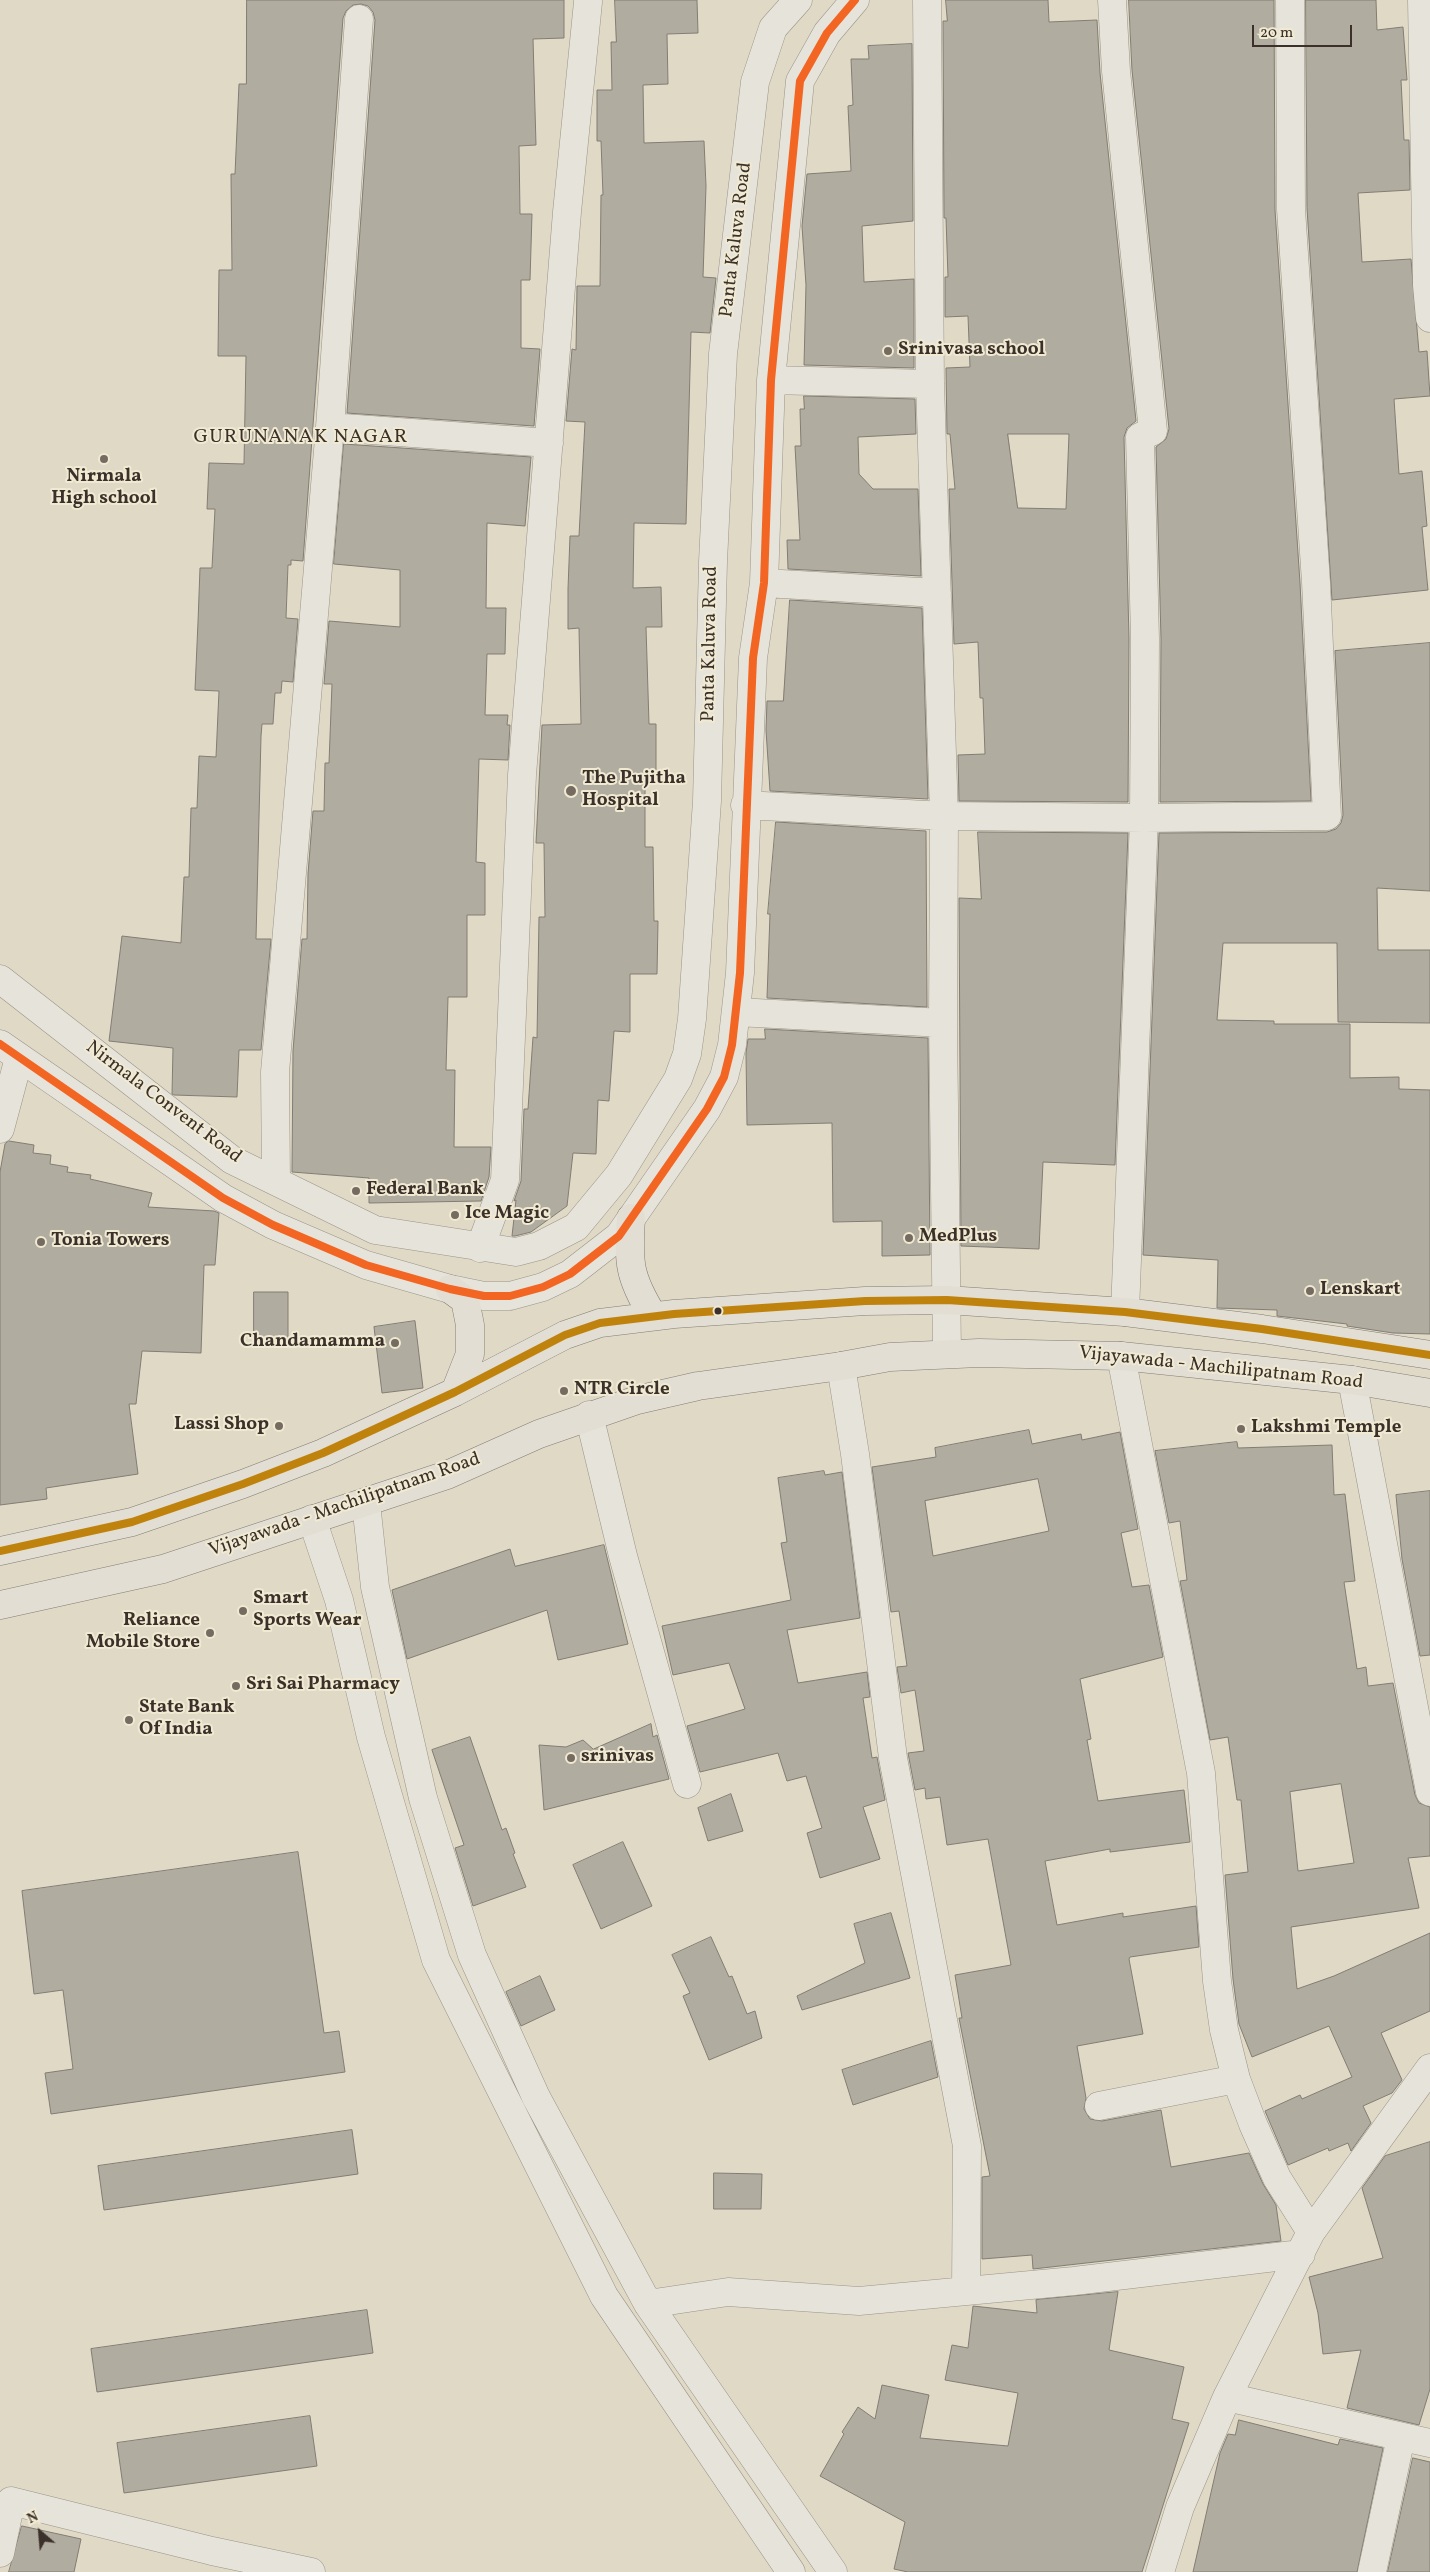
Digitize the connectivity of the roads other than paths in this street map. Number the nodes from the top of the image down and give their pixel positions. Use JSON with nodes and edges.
{"nodes":[{"id":1,"x":798,"y":0,"type":"edge"},
{"id":2,"x":855,"y":0,"type":"edge"},
{"id":3,"x":927,"y":0,"type":"edge"},
{"id":4,"x":1112,"y":0,"type":"edge"},
{"id":5,"x":1290,"y":0,"type":"edge"},
{"id":6,"x":1422,"y":0,"type":"edge"},
{"id":7,"x":588,"y":2,"type":"dead end"},
{"id":8,"x":359,"y":19,"type":"dead end"},
{"id":9,"x":1430,"y":318,"type":"edge"},
{"id":10,"x":771,"y":380,"type":"junction"},
{"id":11,"x":930,"y":384,"type":"junction"},
{"id":12,"x":330,"y":427,"type":"junction"},
{"id":13,"x":549,"y":443,"type":"junction"},
{"id":14,"x":764,"y":583,"type":"junction"},
{"id":15,"x":937,"y":593,"type":"junction"},
{"id":16,"x":745,"y":805,"type":"junction"},
{"id":17,"x":944,"y":816,"type":"junction"},
{"id":18,"x":1144,"y":818,"type":"junction"},
{"id":19,"x":0,"y":979,"type":"edge"},
{"id":20,"x":737,"y":1012,"type":"junction"},
{"id":21,"x":943,"y":1023,"type":"junction"},
{"id":22,"x":9,"y":1051,"type":"edge"},
{"id":23,"x":0,"y":1129,"type":"edge"},
{"id":24,"x":276,"y":1180,"type":"junction"},
{"id":25,"x":631,"y":1218,"type":"junction"},
{"id":26,"x":539,"y":1246,"type":"joint"},
{"id":27,"x":480,"y":1248,"type":"junction"},
{"id":28,"x":450,"y":1289,"type":"junction"},
{"id":29,"x":947,"y":1300,"type":"junction"},
{"id":30,"x":1125,"y":1312,"type":"junction"},
{"id":31,"x":653,"y":1316,"type":"junction"},
{"id":32,"x":947,"y":1354,"type":"junction"},
{"id":33,"x":1430,"y":1355,"type":"edge"},
{"id":34,"x":1121,"y":1356,"type":"junction"},
{"id":35,"x":841,"y":1366,"type":"junction"},
{"id":36,"x":1352,"y":1380,"type":"junction"},
{"id":37,"x":455,"y":1392,"type":"junction"},
{"id":38,"x":1430,"y":1393,"type":"edge"},
{"id":39,"x":589,"y":1415,"type":"junction"},
{"id":40,"x":366,"y":1503,"type":"junction"},
{"id":41,"x":312,"y":1519,"type":"junction"},
{"id":42,"x":0,"y":1551,"type":"edge"},
{"id":43,"x":0,"y":1605,"type":"edge"},
{"id":44,"x":688,"y":1784,"type":"dead end"},
{"id":45,"x":1430,"y":1792,"type":"edge"},
{"id":46,"x":1430,"y":2068,"type":"edge"},
{"id":47,"x":1236,"y":2079,"type":"junction"},
{"id":48,"x":1099,"y":2106,"type":"dead end"},
{"id":49,"x":1306,"y":2243,"type":"junction"},
{"id":50,"x":966,"y":2291,"type":"junction"},
{"id":51,"x":648,"y":2304,"type":"junction"},
{"id":52,"x":1227,"y":2397,"type":"junction"},
{"id":53,"x":1401,"y":2436,"type":"junction"},
{"id":54,"x":1430,"y":2443,"type":"edge"},
{"id":55,"x":0,"y":2553,"type":"edge"},
{"id":56,"x":311,"y":2572,"type":"edge"},
{"id":57,"x":791,"y":2572,"type":"edge"},
{"id":58,"x":833,"y":2572,"type":"edge"},
{"id":59,"x":1160,"y":2572,"type":"edge"},
{"id":60,"x":1372,"y":2572,"type":"edge"}],
"edges":[{"from":1,"to":26,"type":"street","name":"Panta Kaluva Road"},
{"from":2,"to":10,"type":"street"},
{"from":3,"to":11,"type":"street"},
{"from":4,"to":18,"type":"street"},
{"from":5,"to":18,"type":"street"},
{"from":6,"to":9,"type":"street"},
{"from":7,"to":13,"type":"street"},
{"from":8,"to":12,"type":"street"},
{"from":10,"to":11,"type":"street"},
{"from":10,"to":14,"type":"street"},
{"from":11,"to":15,"type":"street"},
{"from":12,"to":13,"type":"street"},
{"from":12,"to":24,"type":"street"},
{"from":13,"to":27,"type":"street"},
{"from":14,"to":15,"type":"street"},
{"from":14,"to":16,"type":"street"},
{"from":15,"to":17,"type":"street"},
{"from":16,"to":17,"type":"street"},
{"from":16,"to":20,"type":"street"},
{"from":17,"to":18,"type":"street"},
{"from":17,"to":21,"type":"street"},
{"from":18,"to":30,"type":"street"},
{"from":19,"to":24,"type":"street","name":"Nirmala Convent Road"},
{"from":20,"to":21,"type":"street"},
{"from":20,"to":25,"type":"street"},
{"from":21,"to":29,"type":"street"},
{"from":22,"to":23,"type":"street"},
{"from":22,"to":28,"type":"street"},
{"from":24,"to":27,"type":"street","name":"Nirmala Convent Road"},
{"from":25,"to":28,"type":"street"},
{"from":25,"to":31,"type":"highway"},
{"from":26,"to":27,"type":"street","name":"Nirmala Convent Road"},
{"from":28,"to":37,"type":"highway"},
{"from":29,"to":30,"type":"highway","name":"Vijayawada - Machilipatnam Road"},
{"from":29,"to":31,"type":"highway","name":"Vijayawada - Machilipatnam Road"},
{"from":29,"to":32,"type":"street"},
{"from":30,"to":33,"type":"highway","name":"Vijayawada - Machilipatnam Road"},
{"from":31,"to":37,"type":"highway","name":"Vijayawada - Machilipatnam Road"},
{"from":32,"to":34,"type":"highway","name":"Vijayawada - Machilipatnam Road"},
{"from":32,"to":35,"type":"highway","name":"Vijayawada - Machilipatnam Road"},
{"from":34,"to":36,"type":"highway","name":"Vijayawada - Machilipatnam Road"},
{"from":34,"to":47,"type":"street"},
{"from":35,"to":39,"type":"highway","name":"Vijayawada - Machilipatnam Road"},
{"from":35,"to":50,"type":"street"},
{"from":36,"to":38,"type":"highway","name":"Vijayawada - Machilipatnam Road"},
{"from":36,"to":45,"type":"street"},
{"from":37,"to":42,"type":"highway","name":"Vijayawada - Machilipatnam Road"},
{"from":39,"to":40,"type":"highway","name":"Vijayawada - Machilipatnam Road"},
{"from":39,"to":44,"type":"street"},
{"from":40,"to":41,"type":"highway","name":"Vijayawada - Machilipatnam Road"},
{"from":40,"to":51,"type":"street"},
{"from":41,"to":43,"type":"highway","name":"Vijayawada - Machilipatnam Road"},
{"from":41,"to":57,"type":"street"},
{"from":46,"to":49,"type":"street"},
{"from":47,"to":48,"type":"street"},
{"from":47,"to":49,"type":"street"},
{"from":49,"to":50,"type":"street"},
{"from":49,"to":52,"type":"street"},
{"from":50,"to":51,"type":"street"},
{"from":51,"to":58,"type":"street"},
{"from":52,"to":53,"type":"street"},
{"from":52,"to":59,"type":"street"},
{"from":53,"to":54,"type":"street"},
{"from":53,"to":60,"type":"street"},
{"from":55,"to":56,"type":"street"}]}
